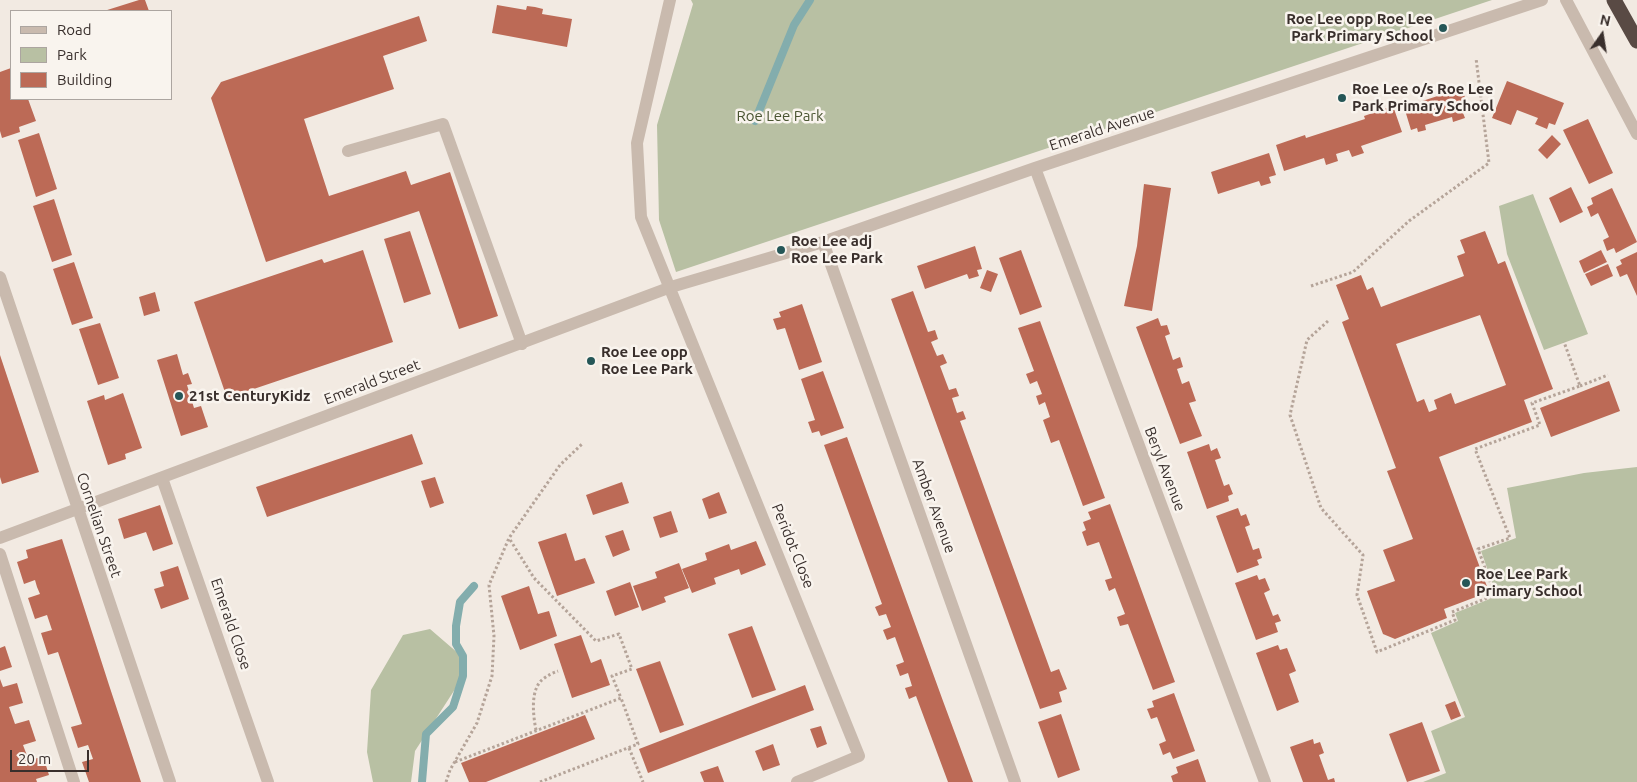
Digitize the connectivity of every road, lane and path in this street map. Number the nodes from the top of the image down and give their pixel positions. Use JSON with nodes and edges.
{"nodes":[{"id":1,"x":670,"y":0,"type":"edge"},
{"id":2,"x":1542,"y":0,"type":"edge"},
{"id":3,"x":1566,"y":0,"type":"edge"},
{"id":4,"x":1614,"y":0,"type":"edge"},
{"id":5,"x":1637,"y":41,"type":"edge"},
{"id":6,"x":1476,"y":58,"type":"dead end"},
{"id":7,"x":1637,"y":134,"type":"edge"},
{"id":8,"x":348,"y":151,"type":"dead end"},
{"id":9,"x":1035,"y":168,"type":"junction"},
{"id":10,"x":823,"y":242,"type":"junction"},
{"id":11,"x":0,"y":277,"type":"edge"},
{"id":12,"x":1311,"y":286,"type":"dead end"},
{"id":13,"x":671,"y":287,"type":"junction"},
{"id":14,"x":1328,"y":321,"type":"dead end"},
{"id":15,"x":1564,"y":342,"type":"dead end"},
{"id":16,"x":522,"y":344,"type":"junction"},
{"id":17,"x":1608,"y":375,"type":"dead end"},
{"id":18,"x":1580,"y":386,"type":"junction"},
{"id":19,"x":582,"y":444,"type":"dead end"},
{"id":20,"x":162,"y":478,"type":"junction"},
{"id":21,"x":77,"y":510,"type":"junction"},
{"id":22,"x":0,"y":538,"type":"edge"},
{"id":23,"x":509,"y":538,"type":"junction"},
{"id":24,"x":0,"y":554,"type":"edge"},
{"id":25,"x":558,"y":671,"type":"dead end"},
{"id":26,"x":621,"y":698,"type":"junction"},
{"id":27,"x":536,"y":730,"type":"junction"},
{"id":28,"x":629,"y":748,"type":"junction"},
{"id":29,"x":454,"y":762,"type":"junction"},
{"id":30,"x":74,"y":782,"type":"edge"},
{"id":31,"x":170,"y":782,"type":"edge"},
{"id":32,"x":268,"y":782,"type":"edge"},
{"id":33,"x":446,"y":782,"type":"edge"},
{"id":34,"x":540,"y":782,"type":"edge"},
{"id":35,"x":643,"y":782,"type":"edge"},
{"id":36,"x":797,"y":782,"type":"edge"},
{"id":37,"x":1015,"y":782,"type":"edge"},
{"id":38,"x":1265,"y":782,"type":"edge"}],
"edges":[{"from":1,"to":13,"type":"street"},
{"from":2,"to":9,"type":"street","name":"Emerald Avenue"},
{"from":3,"to":7,"type":"street"},
{"from":4,"to":5,"type":"highway"},
{"from":6,"to":12,"type":"path"},
{"from":8,"to":16,"type":"street"},
{"from":9,"to":10,"type":"street","name":"Emerald Avenue"},
{"from":9,"to":38,"type":"street","name":"Beryl Avenue"},
{"from":10,"to":13,"type":"street","name":"Emerald Avenue"},
{"from":10,"to":37,"type":"street","name":"Amber Avenue"},
{"from":11,"to":21,"type":"street","name":"Cornelian Street"},
{"from":13,"to":16,"type":"street","name":"Emerald Street"},
{"from":13,"to":36,"type":"street","name":"Peridot Close"},
{"from":14,"to":18,"type":"path"},
{"from":15,"to":18,"type":"path"},
{"from":16,"to":20,"type":"street","name":"Emerald Street"},
{"from":17,"to":18,"type":"path"},
{"from":19,"to":23,"type":"path"},
{"from":20,"to":21,"type":"street","name":"Emerald Street"},
{"from":20,"to":32,"type":"street","name":"Emerald Close"},
{"from":21,"to":22,"type":"street","name":"Emerald Street"},
{"from":21,"to":31,"type":"street","name":"Cornelian Street"},
{"from":23,"to":26,"type":"path"},
{"from":23,"to":29,"type":"path"},
{"from":24,"to":30,"type":"street"},
{"from":25,"to":27,"type":"path"},
{"from":26,"to":27,"type":"path"},
{"from":26,"to":28,"type":"path"},
{"from":27,"to":29,"type":"path"},
{"from":28,"to":34,"type":"path"},
{"from":28,"to":35,"type":"path"},
{"from":29,"to":33,"type":"path"}]}
